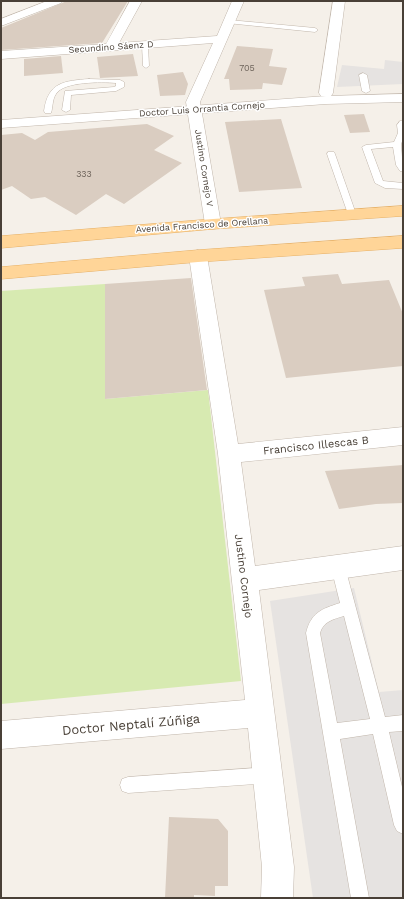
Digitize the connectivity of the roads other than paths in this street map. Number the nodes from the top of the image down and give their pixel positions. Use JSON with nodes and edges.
{"nodes":[{"id":1,"x":57,"y":1,"type":"edge"},
{"id":2,"x":136,"y":1,"type":"edge"},
{"id":3,"x":238,"y":1,"type":"edge"},
{"id":4,"x":339,"y":1,"type":"edge"},
{"id":5,"x":229,"y":22,"type":"junction"},
{"id":6,"x":1,"y":23,"type":"edge"},
{"id":7,"x":315,"y":30,"type":"dead end"},
{"id":8,"x":221,"y":39,"type":"junction"},
{"id":9,"x":145,"y":45,"type":"junction"},
{"id":10,"x":110,"y":48,"type":"junction"},
{"id":11,"x":1,"y":55,"type":"edge"},
{"id":12,"x":146,"y":66,"type":"dead end"},
{"id":13,"x":364,"y":74,"type":"dead end"},
{"id":14,"x":403,"y":90,"type":"edge"},
{"id":15,"x":366,"y":91,"type":"junction"},
{"id":16,"x":68,"y":93,"type":"junction"},
{"id":17,"x":326,"y":93,"type":"junction"},
{"id":18,"x":51,"y":94,"type":"junction"},
{"id":19,"x":403,"y":98,"type":"edge"},
{"id":20,"x":194,"y":105,"type":"junction"},
{"id":21,"x":66,"y":110,"type":"junction"},
{"id":22,"x":48,"y":111,"type":"junction"},
{"id":23,"x":1,"y":115,"type":"edge"},
{"id":24,"x":403,"y":123,"type":"edge"},
{"id":25,"x":1,"y":124,"type":"edge"},
{"id":26,"x":397,"y":144,"type":"junction"},
{"id":27,"x":331,"y":154,"type":"dead end"},
{"id":28,"x":403,"y":169,"type":"edge"},
{"id":29,"x":403,"y":186,"type":"edge"},
{"id":30,"x":403,"y":211,"type":"edge"},
{"id":31,"x":352,"y":214,"type":"junction"},
{"id":32,"x":213,"y":224,"type":"junction"},
{"id":33,"x":1,"y":242,"type":"edge"},
{"id":34,"x":403,"y":242,"type":"edge"},
{"id":35,"x":198,"y":256,"type":"junction"},
{"id":36,"x":1,"y":273,"type":"edge"},
{"id":37,"x":403,"y":436,"type":"edge"},
{"id":38,"x":229,"y":454,"type":"junction"},
{"id":39,"x":403,"y":558,"type":"edge"},
{"id":40,"x":338,"y":567,"type":"junction"},
{"id":41,"x":244,"y":580,"type":"junction"},
{"id":42,"x":348,"y":607,"type":"junction"},
{"id":43,"x":261,"y":713,"type":"junction"},
{"id":44,"x":403,"y":724,"type":"edge"},
{"id":45,"x":379,"y":725,"type":"junction"},
{"id":46,"x":331,"y":732,"type":"junction"},
{"id":47,"x":1,"y":735,"type":"edge"},
{"id":48,"x":269,"y":775,"type":"junction"},
{"id":49,"x":128,"y":785,"type":"dead end"},
{"id":50,"x":403,"y":825,"type":"edge"},
{"id":51,"x":277,"y":898,"type":"edge"},
{"id":52,"x":360,"y":898,"type":"edge"}],
"edges":[{"from":1,"to":6,"type":"street"},
{"from":2,"to":10,"type":"street"},
{"from":3,"to":5,"type":"street"},
{"from":4,"to":17,"type":"street"},
{"from":5,"to":7,"type":"lane"},
{"from":5,"to":8,"type":"street"},
{"from":8,"to":9,"type":"street","name":"Secundino Sáenz D"},
{"from":8,"to":20,"type":"street"},
{"from":9,"to":10,"type":"street","name":"Secundino Sáenz D"},
{"from":9,"to":12,"type":"lane"},
{"from":10,"to":11,"type":"street","name":"Secundino Sáenz D"},
{"from":13,"to":15,"type":"lane"},
{"from":14,"to":15,"type":"street","name":"Doctor Luis Orrantia Cornejo"},
{"from":15,"to":17,"type":"street","name":"Doctor Luis Orrantia Cornejo"},
{"from":16,"to":18,"type":"lane"},
{"from":16,"to":18,"type":"lane"},
{"from":16,"to":21,"type":"lane"},
{"from":17,"to":20,"type":"street","name":"Doctor Luis Orrantia Cornejo"},
{"from":18,"to":22,"type":"lane"},
{"from":19,"to":20,"type":"street","name":"Doctor Luis Orrantia Cornejo"},
{"from":20,"to":21,"type":"street","name":"Doctor Luis Orrantia Cornejo"},
{"from":20,"to":25,"type":"street","name":"Doctor Luis Orrantia Cornejo"},
{"from":20,"to":32,"type":"street","name":"Justino Cornejo V"},
{"from":21,"to":22,"type":"street","name":"Doctor Luis Orrantia Cornejo"},
{"from":22,"to":23,"type":"street","name":"Doctor Luis Orrantia Cornejo"},
{"from":24,"to":26,"type":"lane"},
{"from":26,"to":28,"type":"lane"},
{"from":26,"to":29,"type":"lane"},
{"from":27,"to":31,"type":"lane"},
{"from":30,"to":31,"type":"main road","name":"Avenida Francisco de Orellana"},
{"from":31,"to":32,"type":"main road","name":"Avenida Francisco de Orellana"},
{"from":32,"to":33,"type":"main road","name":"Avenida Francisco de Orellana"},
{"from":34,"to":35,"type":"main road"},
{"from":35,"to":36,"type":"main road"},
{"from":35,"to":38,"type":"street","name":"Justino Cornejo"},
{"from":37,"to":38,"type":"street","name":"Francisco Illescas B"},
{"from":38,"to":41,"type":"street","name":"Justino Cornejo"},
{"from":39,"to":40,"type":"street"},
{"from":40,"to":41,"type":"street"},
{"from":40,"to":42,"type":"lane"},
{"from":41,"to":43,"type":"street","name":"Justino Cornejo"},
{"from":42,"to":45,"type":"lane"},
{"from":42,"to":46,"type":"lane"},
{"from":43,"to":47,"type":"street","name":"Doctor Neptalí Zúñiga"},
{"from":43,"to":48,"type":"street","name":"Justino Cornejo"},
{"from":44,"to":45,"type":"lane"},
{"from":45,"to":46,"type":"lane"},
{"from":45,"to":50,"type":"lane"},
{"from":46,"to":52,"type":"lane"},
{"from":48,"to":49,"type":"lane"},
{"from":48,"to":51,"type":"street","name":"Justino Cornejo"}]}
